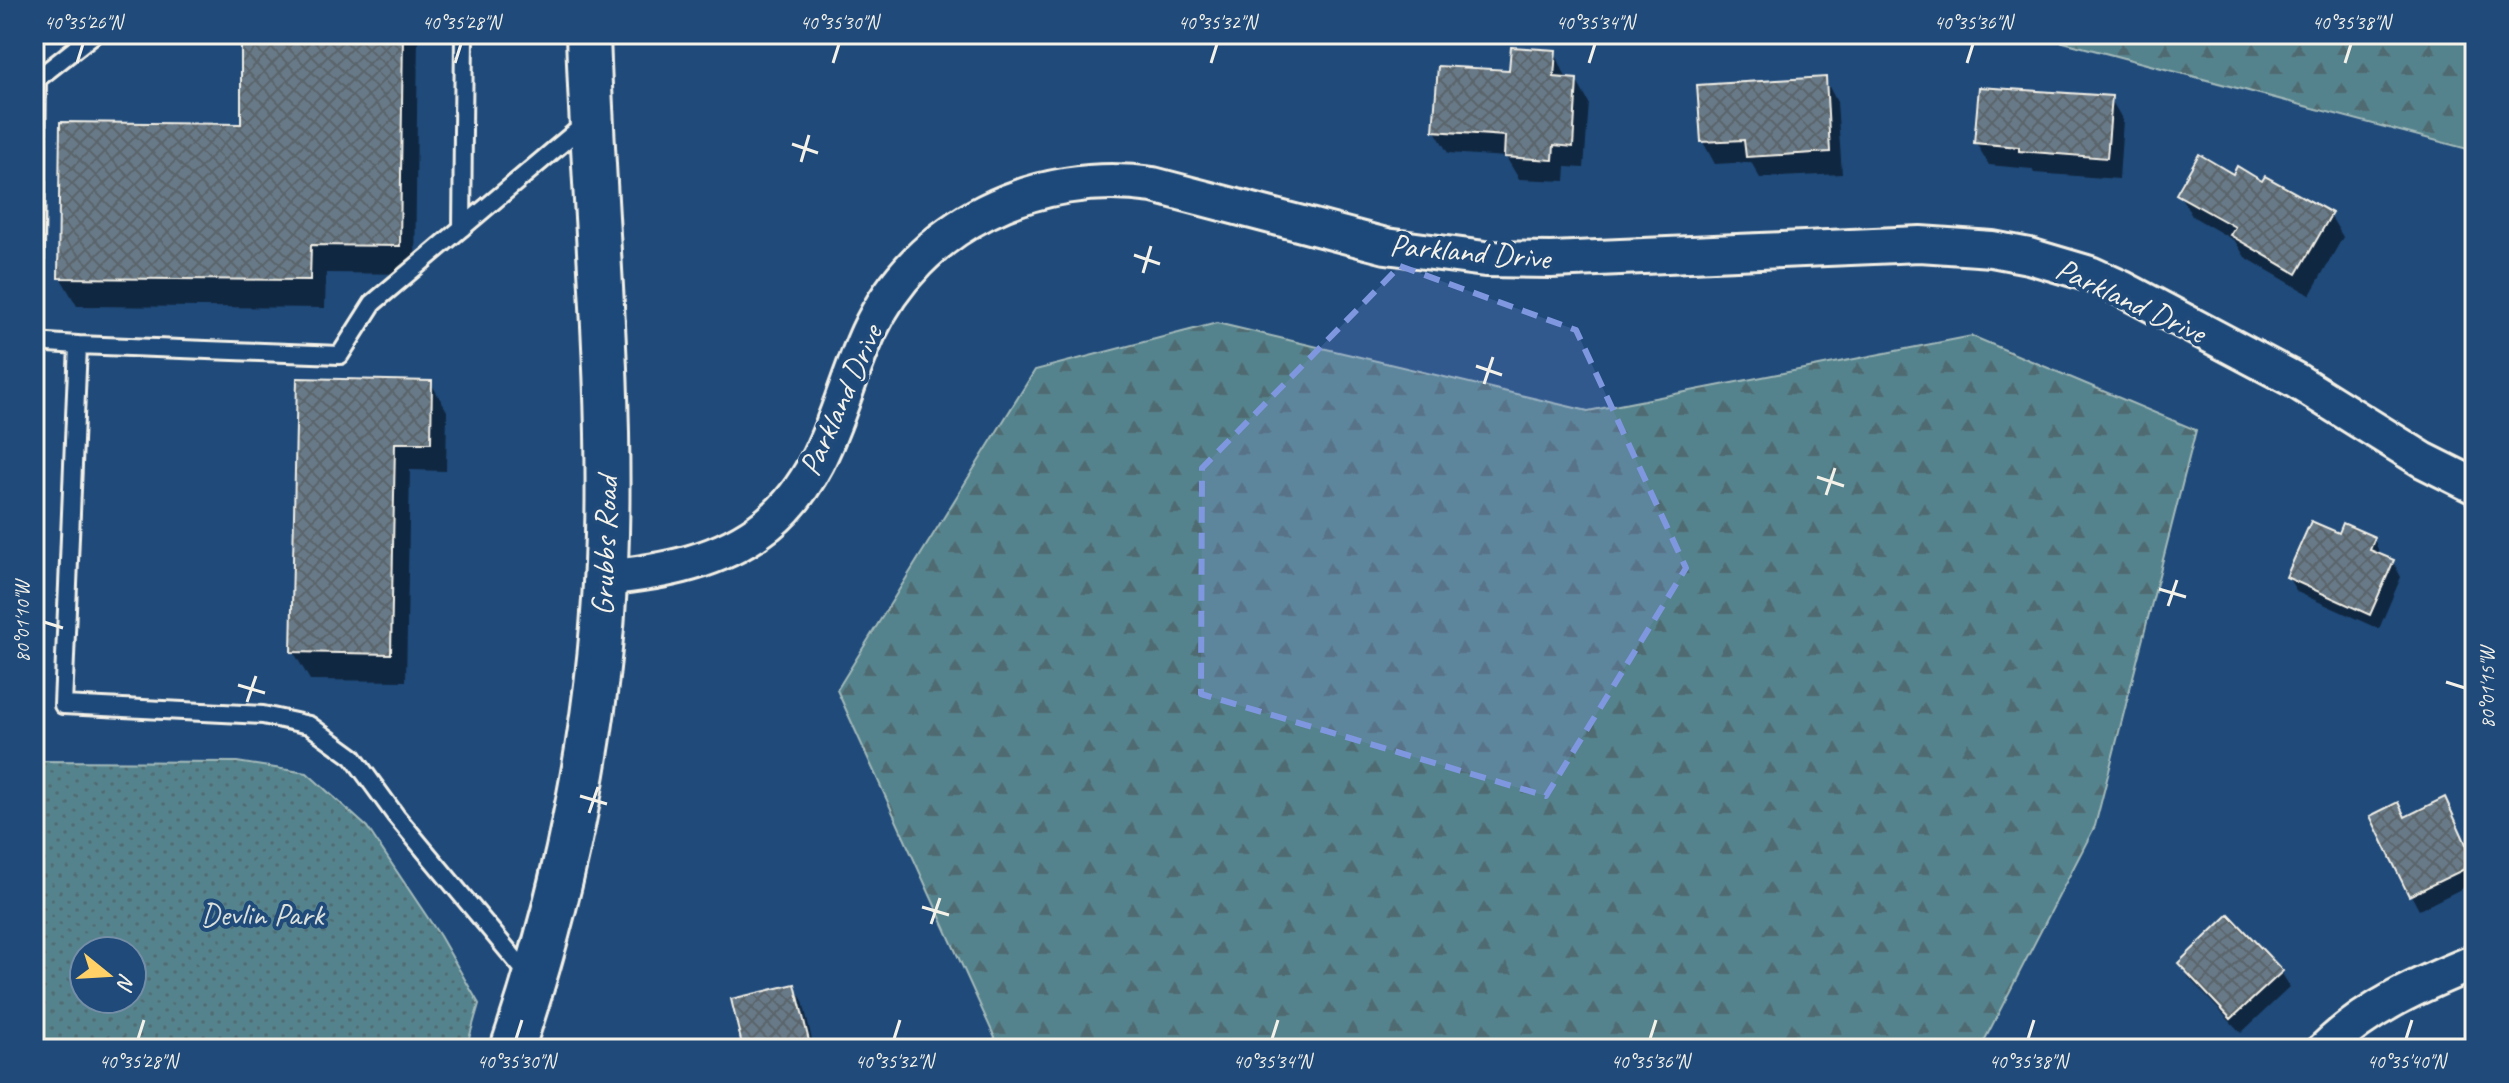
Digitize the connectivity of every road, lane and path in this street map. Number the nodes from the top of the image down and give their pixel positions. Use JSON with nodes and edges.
{"nodes":[{"id":1,"x":94,"y":34,"type":"edge"},
{"id":2,"x":464,"y":34,"type":"edge"},
{"id":3,"x":588,"y":34,"type":"edge"},
{"id":4,"x":590,"y":120,"type":"junction"},
{"id":5,"x":462,"y":228,"type":"junction"},
{"id":6,"x":78,"y":345,"type":"junction"},
{"id":7,"x":2475,"y":486,"type":"edge"},
{"id":8,"x":604,"y":578,"type":"junction"},
{"id":9,"x":2475,"y":962,"type":"edge"},
{"id":10,"x":533,"y":980,"type":"junction"},
{"id":11,"x":512,"y":1049,"type":"edge"},
{"id":12,"x":2325,"y":1049,"type":"edge"}],
"edges":[{"from":1,"to":6,"type":"lane"},
{"from":2,"to":5,"type":"lane"},
{"from":3,"to":4,"type":"street","name":"Grubbs Road"},
{"from":4,"to":5,"type":"lane"},
{"from":4,"to":8,"type":"street","name":"Grubbs Road"},
{"from":5,"to":6,"type":"lane"},
{"from":6,"to":10,"type":"lane"},
{"from":7,"to":8,"type":"street","name":"Parkland Drive"},
{"from":8,"to":10,"type":"street","name":"Grubbs Road"},
{"from":9,"to":12,"type":"street"},
{"from":10,"to":11,"type":"street","name":"Grubbs Road"}]}
